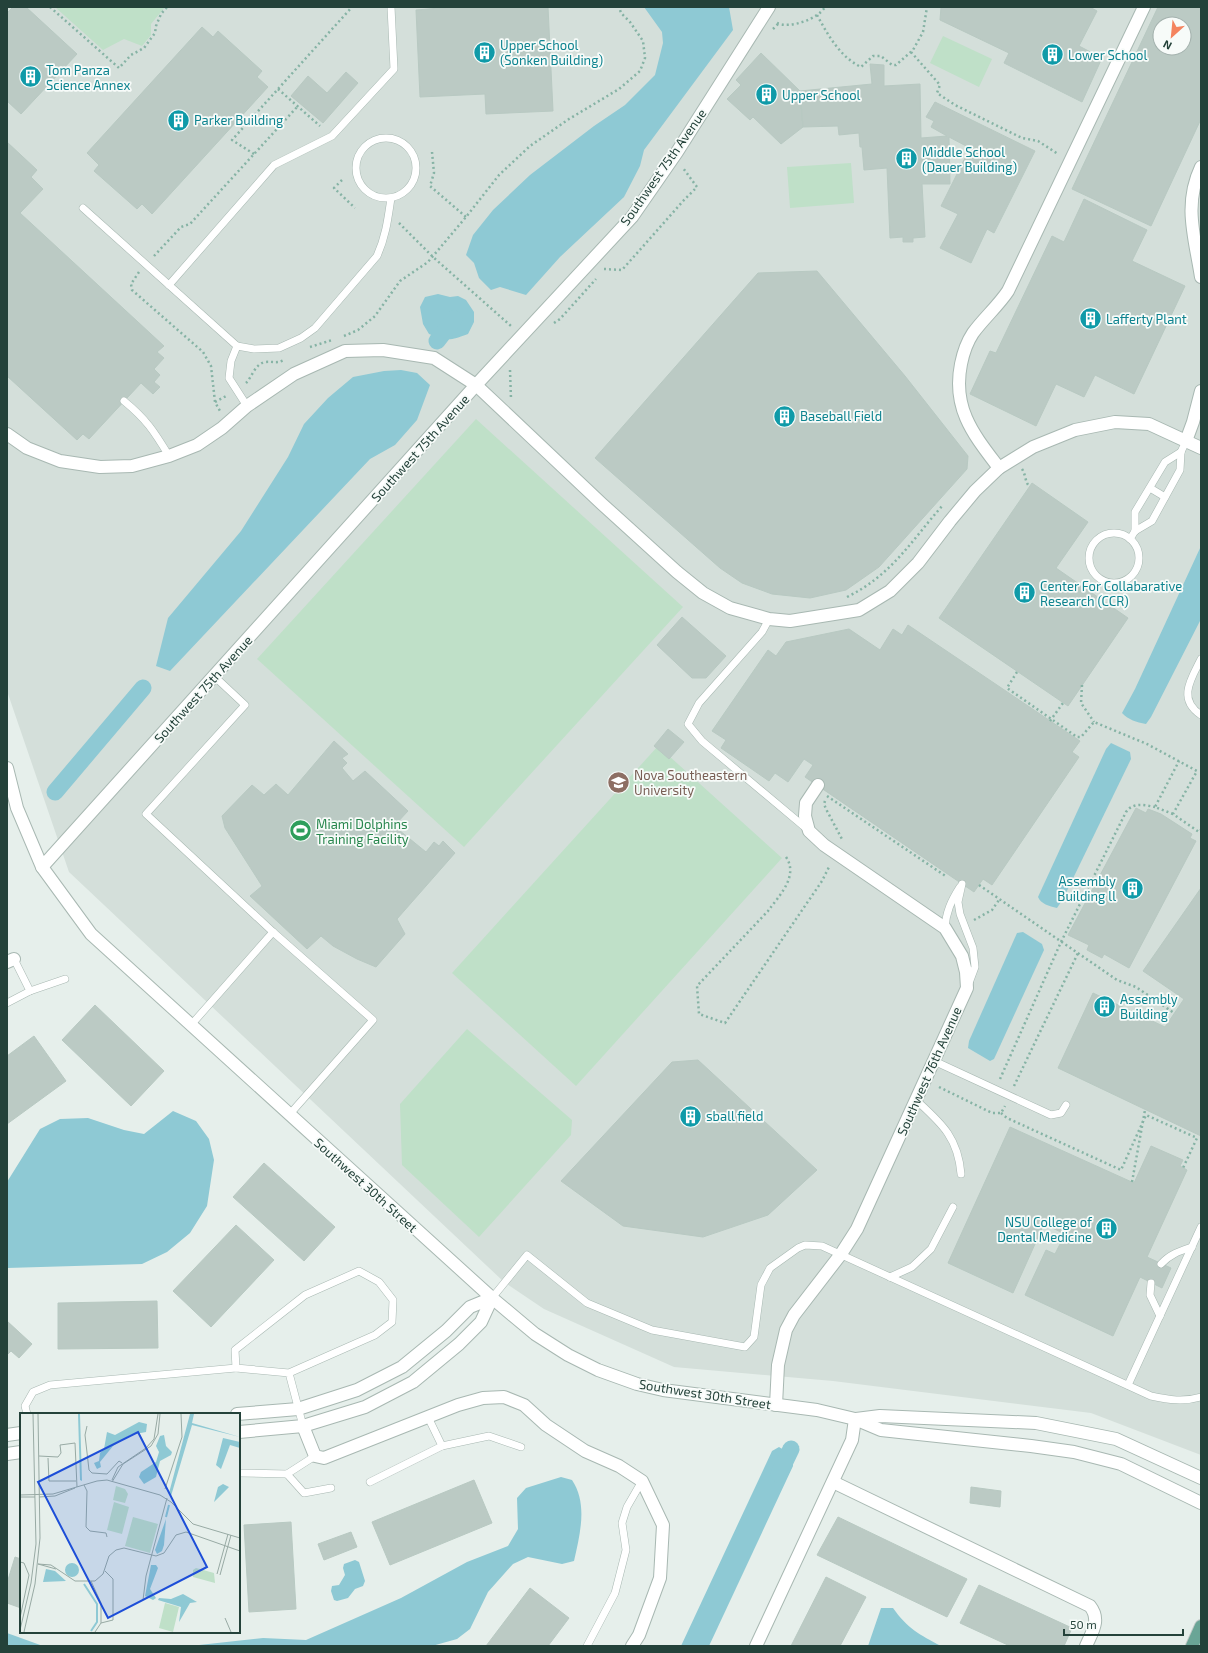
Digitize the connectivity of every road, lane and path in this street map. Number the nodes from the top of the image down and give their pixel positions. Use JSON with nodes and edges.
{"nodes":[{"id":1,"x":50,"y":7,"type":"edge"},
{"id":2,"x":167,"y":7,"type":"edge"},
{"id":3,"x":352,"y":7,"type":"edge"},
{"id":4,"x":391,"y":7,"type":"edge"},
{"id":5,"x":619,"y":7,"type":"edge"},
{"id":6,"x":769,"y":7,"type":"edge"},
{"id":7,"x":825,"y":7,"type":"edge"},
{"id":8,"x":928,"y":7,"type":"edge"},
{"id":9,"x":1144,"y":7,"type":"edge"},
{"id":10,"x":817,"y":15,"type":"junction"},
{"id":11,"x":762,"y":18,"type":"junction"},
{"id":12,"x":778,"y":24,"type":"junction"},
{"id":13,"x":768,"y":34,"type":"dead end"},
{"id":14,"x":911,"y":52,"type":"junction"},
{"id":15,"x":278,"y":89,"type":"junction"},
{"id":16,"x":298,"y":106,"type":"junction"},
{"id":17,"x":320,"y":126,"type":"dead end"},
{"id":18,"x":432,"y":152,"type":"dead end"},
{"id":19,"x":254,"y":154,"type":"junction"},
{"id":20,"x":1061,"y":155,"type":"dead end"},
{"id":21,"x":687,"y":162,"type":"dead end"},
{"id":22,"x":1201,"y":167,"type":"edge"},
{"id":23,"x":683,"y":168,"type":"junction"},
{"id":24,"x":680,"y":173,"type":"dead end"},
{"id":25,"x":342,"y":180,"type":"dead end"},
{"id":26,"x":391,"y":198,"type":"junction"},
{"id":27,"x":83,"y":208,"type":"dead end"},
{"id":28,"x":355,"y":208,"type":"dead end"},
{"id":29,"x":466,"y":217,"type":"junction"},
{"id":30,"x":389,"y":220,"type":"junction"},
{"id":31,"x":433,"y":257,"type":"junction"},
{"id":32,"x":609,"y":264,"type":"dead end"},
{"id":33,"x":145,"y":265,"type":"junction"},
{"id":34,"x":604,"y":269,"type":"junction"},
{"id":35,"x":1201,"y":277,"type":"edge"},
{"id":36,"x":169,"y":285,"type":"junction"},
{"id":37,"x":551,"y":327,"type":"dead end"},
{"id":38,"x":522,"y":336,"type":"junction"},
{"id":39,"x":237,"y":346,"type":"junction"},
{"id":40,"x":309,"y":347,"type":"dead end"},
{"id":41,"x":290,"y":356,"type":"dead end"},
{"id":42,"x":514,"y":365,"type":"dead end"},
{"id":43,"x":476,"y":385,"type":"junction"},
{"id":44,"x":236,"y":390,"type":"junction"},
{"id":45,"x":1201,"y":391,"type":"edge"},
{"id":46,"x":511,"y":400,"type":"dead end"},
{"id":47,"x":124,"y":401,"type":"dead end"},
{"id":48,"x":215,"y":402,"type":"junction"},
{"id":49,"x":247,"y":406,"type":"junction"},
{"id":50,"x":222,"y":414,"type":"dead end"},
{"id":51,"x":7,"y":434,"type":"edge"},
{"id":52,"x":1184,"y":446,"type":"junction"},
{"id":53,"x":1201,"y":448,"type":"edge"},
{"id":54,"x":169,"y":456,"type":"junction"},
{"id":55,"x":999,"y":468,"type":"junction"},
{"id":56,"x":1021,"y":468,"type":"dead end"},
{"id":57,"x":1029,"y":486,"type":"dead end"},
{"id":58,"x":1150,"y":488,"type":"junction"},
{"id":59,"x":1165,"y":497,"type":"junction"},
{"id":60,"x":945,"y":503,"type":"dead end"},
{"id":61,"x":1135,"y":531,"type":"junction"},
{"id":62,"x":1130,"y":539,"type":"junction"},
{"id":63,"x":845,"y":598,"type":"dead end"},
{"id":64,"x":770,"y":619,"type":"junction"},
{"id":65,"x":1201,"y":659,"type":"edge"},
{"id":66,"x":1017,"y":672,"type":"dead end"},
{"id":67,"x":214,"y":676,"type":"junction"},
{"id":68,"x":1082,"y":685,"type":"dead end"},
{"id":69,"x":1063,"y":703,"type":"dead end"},
{"id":70,"x":1201,"y":715,"type":"edge"},
{"id":71,"x":1051,"y":720,"type":"junction"},
{"id":72,"x":1094,"y":722,"type":"junction"},
{"id":73,"x":1179,"y":761,"type":"junction"},
{"id":74,"x":7,"y":768,"type":"edge"},
{"id":75,"x":818,"y":785,"type":"dead end"},
{"id":76,"x":1155,"y":807,"type":"junction"},
{"id":77,"x":1173,"y":814,"type":"junction"},
{"id":78,"x":1201,"y":830,"type":"edge"},
{"id":79,"x":809,"y":831,"type":"junction"},
{"id":80,"x":843,"y":845,"type":"dead end"},
{"id":81,"x":786,"y":857,"type":"dead end"},
{"id":82,"x":832,"y":861,"type":"dead end"},
{"id":83,"x":42,"y":867,"type":"junction"},
{"id":84,"x":947,"y":877,"type":"dead end"},
{"id":85,"x":979,"y":885,"type":"dead end"},
{"id":86,"x":1000,"y":900,"type":"junction"},
{"id":87,"x":969,"y":923,"type":"dead end"},
{"id":88,"x":945,"y":928,"type":"junction"},
{"id":89,"x":273,"y":932,"type":"junction"},
{"id":90,"x":1061,"y":942,"type":"junction"},
{"id":91,"x":1078,"y":953,"type":"junction"},
{"id":92,"x":11,"y":961,"type":"edge"},
{"id":93,"x":65,"y":979,"type":"dead end"},
{"id":94,"x":967,"y":988,"type":"junction"},
{"id":95,"x":30,"y":991,"type":"junction"},
{"id":96,"x":7,"y":1004,"type":"edge"},
{"id":97,"x":1174,"y":1013,"type":"dead end"},
{"id":98,"x":191,"y":1025,"type":"junction"},
{"id":99,"x":934,"y":1061,"type":"junction"},
{"id":100,"x":1000,"y":1079,"type":"dead end"},
{"id":101,"x":939,"y":1087,"type":"dead end"},
{"id":102,"x":1014,"y":1087,"type":"dead end"},
{"id":103,"x":916,"y":1100,"type":"junction"},
{"id":104,"x":1007,"y":1102,"type":"dead end"},
{"id":105,"x":1066,"y":1105,"type":"dead end"},
{"id":106,"x":1145,"y":1110,"type":"dead end"},
{"id":107,"x":1001,"y":1113,"type":"junction"},
{"id":108,"x":289,"y":1115,"type":"junction"},
{"id":109,"x":1197,"y":1138,"type":"junction"},
{"id":110,"x":1201,"y":1140,"type":"edge"},
{"id":111,"x":1183,"y":1168,"type":"dead end"},
{"id":112,"x":961,"y":1174,"type":"dead end"},
{"id":113,"x":1132,"y":1182,"type":"dead end"},
{"id":114,"x":953,"y":1207,"type":"dead end"},
{"id":115,"x":1201,"y":1227,"type":"edge"},
{"id":116,"x":1192,"y":1247,"type":"junction"},
{"id":117,"x":841,"y":1254,"type":"junction"},
{"id":118,"x":1161,"y":1264,"type":"dead end"},
{"id":119,"x":890,"y":1277,"type":"junction"},
{"id":120,"x":1151,"y":1282,"type":"dead end"},
{"id":121,"x":492,"y":1298,"type":"junction"},
{"id":122,"x":1160,"y":1316,"type":"junction"},
{"id":123,"x":236,"y":1368,"type":"junction"},
{"id":124,"x":289,"y":1373,"type":"junction"},
{"id":125,"x":1128,"y":1385,"type":"junction"},
{"id":126,"x":1201,"y":1397,"type":"edge"},
{"id":127,"x":776,"y":1405,"type":"junction"},
{"id":128,"x":298,"y":1409,"type":"junction"},
{"id":129,"x":27,"y":1413,"type":"edge"},
{"id":130,"x":240,"y":1414,"type":"edge"},
{"id":131,"x":428,"y":1417,"type":"junction"},
{"id":132,"x":855,"y":1419,"type":"junction"},
{"id":133,"x":303,"y":1426,"type":"junction"},
{"id":134,"x":240,"y":1432,"type":"edge"},
{"id":135,"x":20,"y":1433,"type":"edge"},
{"id":136,"x":7,"y":1435,"type":"edge"},
{"id":137,"x":442,"y":1446,"type":"junction"},
{"id":138,"x":520,"y":1447,"type":"dead end"},
{"id":139,"x":20,"y":1452,"type":"edge"},
{"id":140,"x":7,"y":1454,"type":"edge"},
{"id":141,"x":315,"y":1456,"type":"junction"},
{"id":142,"x":240,"y":1473,"type":"edge"},
{"id":143,"x":287,"y":1474,"type":"junction"},
{"id":144,"x":1201,"y":1478,"type":"edge"},
{"id":145,"x":642,"y":1480,"type":"junction"},
{"id":146,"x":370,"y":1482,"type":"dead end"},
{"id":147,"x":833,"y":1482,"type":"junction"},
{"id":148,"x":331,"y":1488,"type":"dead end"},
{"id":149,"x":1201,"y":1503,"type":"edge"},
{"id":150,"x":1201,"y":1626,"type":"edge"},
{"id":151,"x":587,"y":1646,"type":"edge"},
{"id":152,"x":632,"y":1646,"type":"edge"},
{"id":153,"x":756,"y":1646,"type":"edge"},
{"id":154,"x":1086,"y":1646,"type":"edge"},
{"id":155,"x":1192,"y":1646,"type":"edge"}],
"edges":[{"from":1,"to":2,"type":"path"},
{"from":3,"to":15,"type":"path"},
{"from":4,"to":36,"type":"lane"},
{"from":5,"to":29,"type":"path"},
{"from":6,"to":11,"type":"street","name":"Southwest 75th Avenue"},
{"from":7,"to":10,"type":"path"},
{"from":8,"to":14,"type":"path"},
{"from":9,"to":55,"type":"street"},
{"from":10,"to":12,"type":"path"},
{"from":10,"to":14,"type":"path"},
{"from":11,"to":12,"type":"path"},
{"from":11,"to":38,"type":"street","name":"Southwest 75th Avenue"},
{"from":12,"to":13,"type":"path"},
{"from":14,"to":20,"type":"path"},
{"from":15,"to":16,"type":"path"},
{"from":15,"to":19,"type":"path"},
{"from":16,"to":17,"type":"path"},
{"from":16,"to":19,"type":"path"},
{"from":18,"to":29,"type":"path"},
{"from":19,"to":33,"type":"path"},
{"from":21,"to":23,"type":"path"},
{"from":22,"to":35,"type":"street"},
{"from":23,"to":24,"type":"path"},
{"from":23,"to":34,"type":"path"},
{"from":25,"to":28,"type":"path"},
{"from":26,"to":26,"type":"lane"},
{"from":26,"to":30,"type":"lane"},
{"from":27,"to":33,"type":"lane"},
{"from":29,"to":31,"type":"path"},
{"from":30,"to":31,"type":"path"},
{"from":30,"to":39,"type":"lane"},
{"from":31,"to":38,"type":"path"},
{"from":31,"to":40,"type":"path"},
{"from":32,"to":34,"type":"path"},
{"from":33,"to":36,"type":"lane"},
{"from":33,"to":48,"type":"path"},
{"from":34,"to":37,"type":"path"},
{"from":36,"to":39,"type":"lane"},
{"from":38,"to":43,"type":"street","name":"Southwest 75th Avenue"},
{"from":39,"to":44,"type":"lane"},
{"from":41,"to":44,"type":"path"},
{"from":42,"to":46,"type":"path"},
{"from":43,"to":49,"type":"street"},
{"from":43,"to":64,"type":"street"},
{"from":43,"to":67,"type":"street","name":"Southwest 75th Avenue"},
{"from":44,"to":48,"type":"path"},
{"from":44,"to":49,"type":"lane"},
{"from":45,"to":52,"type":"street"},
{"from":47,"to":54,"type":"lane"},
{"from":48,"to":50,"type":"path"},
{"from":49,"to":54,"type":"street"},
{"from":51,"to":54,"type":"street"},
{"from":52,"to":53,"type":"street"},
{"from":52,"to":55,"type":"street"},
{"from":52,"to":58,"type":"lane"},
{"from":52,"to":59,"type":"lane"},
{"from":55,"to":64,"type":"street"},
{"from":56,"to":57,"type":"path"},
{"from":58,"to":59,"type":"lane"},
{"from":58,"to":61,"type":"lane"},
{"from":59,"to":61,"type":"lane"},
{"from":60,"to":63,"type":"path"},
{"from":61,"to":62,"type":"lane"},
{"from":62,"to":62,"type":"lane"},
{"from":64,"to":79,"type":"lane"},
{"from":65,"to":70,"type":"lane"},
{"from":66,"to":71,"type":"path"},
{"from":67,"to":83,"type":"street","name":"Southwest 75th Avenue"},
{"from":67,"to":89,"type":"lane"},
{"from":68,"to":72,"type":"path"},
{"from":69,"to":71,"type":"path"},
{"from":71,"to":72,"type":"path"},
{"from":72,"to":73,"type":"path"},
{"from":73,"to":76,"type":"path"},
{"from":73,"to":77,"type":"path"},
{"from":74,"to":83,"type":"street","name":"Southwest 30th Street"},
{"from":75,"to":79,"type":"street"},
{"from":76,"to":77,"type":"path"},
{"from":76,"to":90,"type":"path"},
{"from":77,"to":78,"type":"path"},
{"from":79,"to":88,"type":"street","name":"Southwest 76th Avenue"},
{"from":80,"to":84,"type":"path"},
{"from":81,"to":82,"type":"path"},
{"from":83,"to":98,"type":"street","name":"Southwest 30th Street"},
{"from":85,"to":86,"type":"path"},
{"from":86,"to":87,"type":"path"},
{"from":86,"to":90,"type":"path"},
{"from":88,"to":94,"type":"street","name":"Southwest 76th Avenue"},
{"from":88,"to":94,"type":"lane"},
{"from":89,"to":98,"type":"lane"},
{"from":89,"to":108,"type":"lane"},
{"from":90,"to":91,"type":"path"},
{"from":90,"to":100,"type":"path"},
{"from":91,"to":97,"type":"path"},
{"from":91,"to":102,"type":"path"},
{"from":92,"to":95,"type":"lane"},
{"from":93,"to":95,"type":"lane"},
{"from":94,"to":99,"type":"street","name":"Southwest 76th Avenue"},
{"from":95,"to":96,"type":"lane"},
{"from":98,"to":108,"type":"street","name":"Southwest 30th Street"},
{"from":99,"to":103,"type":"street","name":"Southwest 76th Avenue"},
{"from":99,"to":105,"type":"lane"},
{"from":101,"to":107,"type":"path"},
{"from":103,"to":112,"type":"lane"},
{"from":103,"to":117,"type":"street","name":"Southwest 76th Avenue"},
{"from":104,"to":107,"type":"path"},
{"from":106,"to":113,"type":"path","bridge":true},
{"from":107,"to":109,"type":"path"},
{"from":108,"to":121,"type":"street","name":"Southwest 30th Street"},
{"from":109,"to":110,"type":"path"},
{"from":109,"to":111,"type":"path"},
{"from":114,"to":119,"type":"lane"},
{"from":115,"to":116,"type":"lane"},
{"from":116,"to":118,"type":"lane"},
{"from":116,"to":122,"type":"lane"},
{"from":117,"to":119,"type":"lane"},
{"from":117,"to":121,"type":"lane"},
{"from":117,"to":127,"type":"street","name":"Southwest 76th Avenue"},
{"from":119,"to":125,"type":"lane"},
{"from":120,"to":122,"type":"lane"},
{"from":121,"to":127,"type":"street","name":"Southwest 30th Street"},
{"from":121,"to":128,"type":"street"},
{"from":121,"to":133,"type":"street"},
{"from":122,"to":125,"type":"lane"},
{"from":123,"to":124,"type":"lane"},
{"from":123,"to":124,"type":"lane"},
{"from":123,"to":129,"type":"lane"},
{"from":124,"to":128,"type":"lane"},
{"from":125,"to":126,"type":"lane"},
{"from":127,"to":132,"type":"street","name":"Southwest 30th Street"},
{"from":128,"to":130,"type":"street"},
{"from":128,"to":133,"type":"lane"},
{"from":131,"to":137,"type":"lane"},
{"from":131,"to":141,"type":"street"},
{"from":131,"to":145,"type":"street"},
{"from":132,"to":144,"type":"street","name":"Southwest 30th Street"},
{"from":132,"to":147,"type":"street"},
{"from":132,"to":149,"type":"street","name":"Southwest 30th Street"},
{"from":133,"to":134,"type":"street"},
{"from":133,"to":141,"type":"street"},
{"from":135,"to":136,"type":"street"},
{"from":137,"to":138,"type":"lane"},
{"from":137,"to":146,"type":"lane"},
{"from":139,"to":140,"type":"street"},
{"from":141,"to":143,"type":"lane"},
{"from":142,"to":143,"type":"lane"},
{"from":143,"to":148,"type":"lane"},
{"from":145,"to":151,"type":"lane"},
{"from":145,"to":152,"type":"street"},
{"from":147,"to":153,"type":"street"},
{"from":147,"to":154,"type":"street"},
{"from":150,"to":155,"type":"main road"}]}
